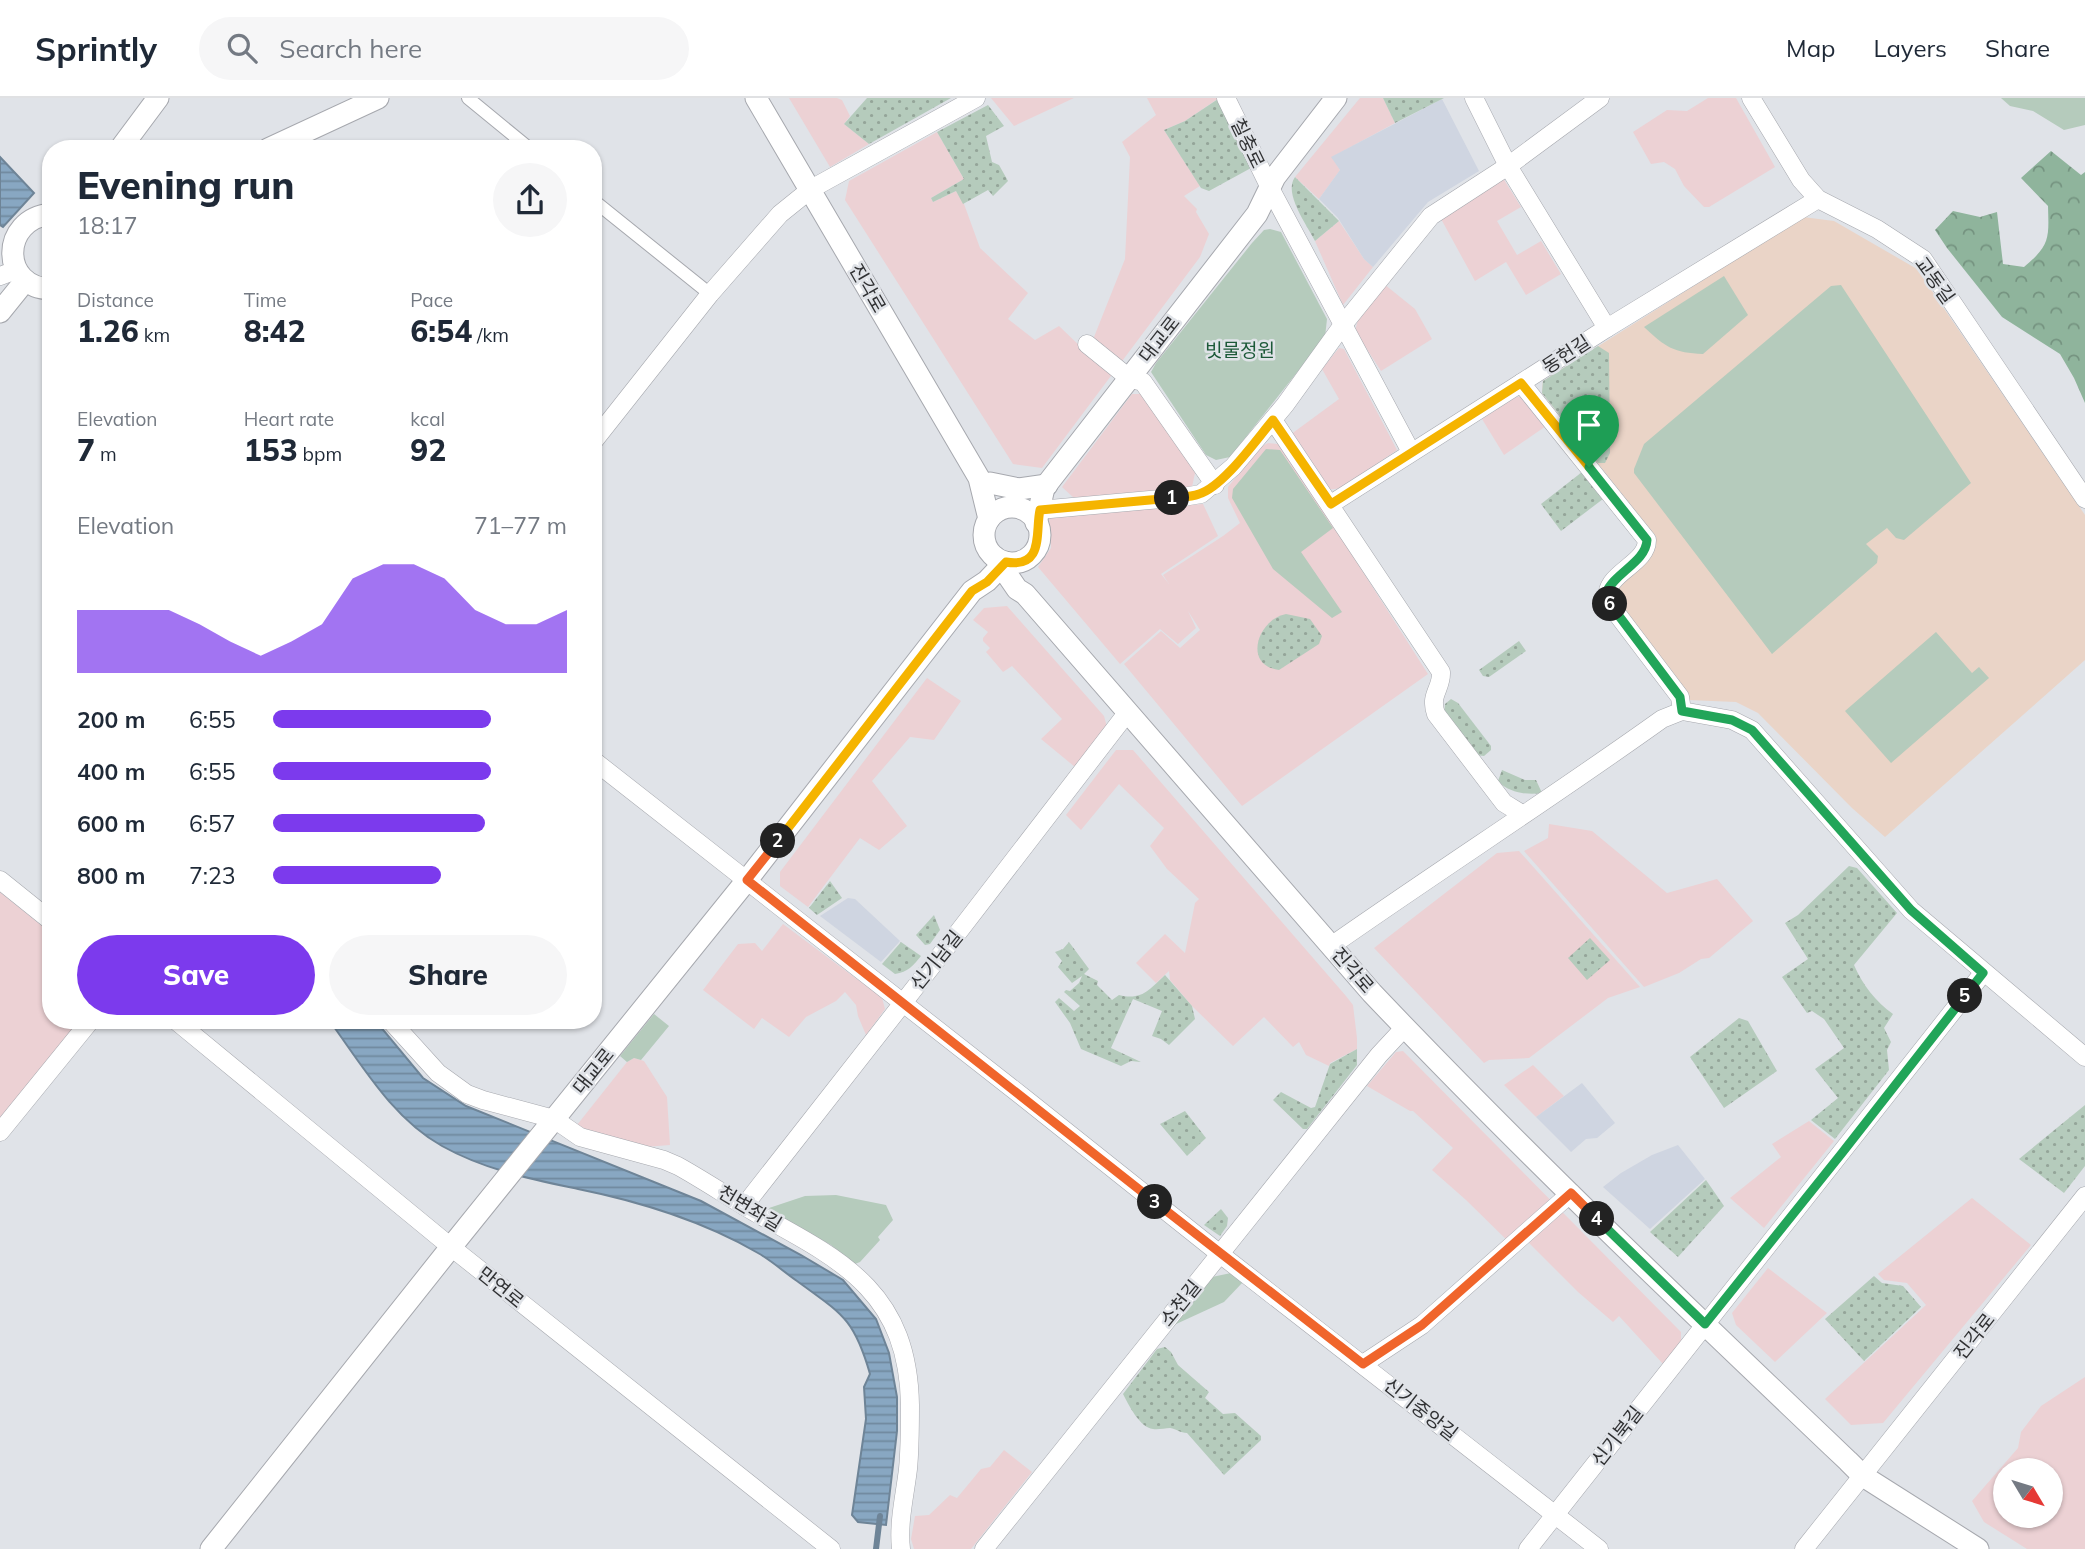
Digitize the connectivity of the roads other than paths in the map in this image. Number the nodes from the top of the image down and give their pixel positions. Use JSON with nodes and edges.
{"nodes":[{"id":1,"x":158,"y":98,"type":"edge"},
{"id":2,"x":378,"y":98,"type":"edge"},
{"id":3,"x":468,"y":98,"type":"edge"},
{"id":4,"x":756,"y":98,"type":"edge"},
{"id":5,"x":976,"y":98,"type":"edge"},
{"id":6,"x":1226,"y":98,"type":"edge"},
{"id":7,"x":1336,"y":98,"type":"edge"},
{"id":8,"x":1474,"y":98,"type":"edge"},
{"id":9,"x":1600,"y":98,"type":"edge"},
{"id":10,"x":1751,"y":98,"type":"edge"},
{"id":11,"x":127,"y":140,"type":"edge"},
{"id":12,"x":287,"y":140,"type":"edge"},
{"id":13,"x":519,"y":140,"type":"edge"},
{"id":14,"x":1508,"y":166,"type":"junction"},
{"id":15,"x":1270,"y":188,"type":"junction"},
{"id":16,"x":811,"y":189,"type":"junction"},
{"id":17,"x":1818,"y":199,"type":"junction"},
{"id":18,"x":602,"y":207,"type":"edge"},
{"id":19,"x":42,"y":216,"type":"edge"},
{"id":20,"x":14,"y":276,"type":"edge"},
{"id":21,"x":42,"y":288,"type":"edge"},
{"id":22,"x":710,"y":294,"type":"junction"},
{"id":23,"x":0,"y":312,"type":"edge"},
{"id":24,"x":1342,"y":326,"type":"junction"},
{"id":25,"x":1607,"y":328,"type":"junction"},
{"id":26,"x":1087,"y":344,"type":"dead end"},
{"id":27,"x":1129,"y":378,"type":"junction"},
{"id":28,"x":1521,"y":383,"type":"junction"},
{"id":29,"x":1273,"y":420,"type":"junction"},
{"id":30,"x":602,"y":431,"type":"edge"},
{"id":31,"x":1411,"y":452,"type":"junction"},
{"id":32,"x":985,"y":480,"type":"junction"},
{"id":33,"x":1215,"y":485,"type":"junction"},
{"id":34,"x":1046,"y":487,"type":"junction"},
{"id":35,"x":2085,"y":499,"type":"edge"},
{"id":36,"x":1331,"y":504,"type":"junction"},
{"id":37,"x":1016,"y":508,"type":"junction"},
{"id":38,"x":1038,"y":517,"type":"junction"},
{"id":39,"x":989,"y":519,"type":"junction"},
{"id":40,"x":1003,"y":559,"type":"junction"},
{"id":41,"x":972,"y":591,"type":"junction"},
{"id":42,"x":1024,"y":594,"type":"junction"},
{"id":43,"x":1682,"y":711,"type":"junction"},
{"id":44,"x":1127,"y":713,"type":"junction"},
{"id":45,"x":602,"y":767,"type":"edge"},
{"id":46,"x":1522,"y":814,"type":"junction"},
{"id":47,"x":0,"y":880,"type":"edge"},
{"id":48,"x":747,"y":880,"type":"junction"},
{"id":49,"x":42,"y":914,"type":"edge"},
{"id":50,"x":1331,"y":946,"type":"junction"},
{"id":51,"x":1983,"y":973,"type":"junction"},
{"id":52,"x":903,"y":1002,"type":"junction"},
{"id":53,"x":1405,"y":1027,"type":"junction"},
{"id":54,"x":84,"y":1029,"type":"edge"},
{"id":55,"x":186,"y":1029,"type":"edge"},
{"id":56,"x":398,"y":1029,"type":"edge"},
{"id":57,"x":2085,"y":1056,"type":"edge"},
{"id":58,"x":549,"y":1125,"type":"junction"},
{"id":59,"x":0,"y":1132,"type":"edge"},
{"id":60,"x":1571,"y":1193,"type":"junction"},
{"id":61,"x":2085,"y":1196,"type":"edge"},
{"id":62,"x":744,"y":1206,"type":"junction"},
{"id":63,"x":451,"y":1247,"type":"junction"},
{"id":64,"x":1220,"y":1254,"type":"junction"},
{"id":65,"x":1705,"y":1324,"type":"junction"},
{"id":66,"x":1363,"y":1364,"type":"junction"},
{"id":67,"x":1863,"y":1476,"type":"junction"},
{"id":68,"x":1555,"y":1514,"type":"junction"},
{"id":69,"x":211,"y":1549,"type":"edge"},
{"id":70,"x":831,"y":1549,"type":"edge"},
{"id":71,"x":901,"y":1549,"type":"edge"},
{"id":72,"x":984,"y":1549,"type":"edge"},
{"id":73,"x":1528,"y":1549,"type":"edge"},
{"id":74,"x":1600,"y":1549,"type":"edge"},
{"id":75,"x":1804,"y":1549,"type":"edge"},
{"id":76,"x":1978,"y":1549,"type":"edge"}],
"edges":[{"from":1,"to":11,"type":"street"},
{"from":2,"to":12,"type":"street"},
{"from":3,"to":13,"type":"street"},
{"from":4,"to":16,"type":"street","name":"진각로"},
{"from":5,"to":16,"type":"street"},
{"from":6,"to":15,"type":"street","name":"칠충로"},
{"from":7,"to":15,"type":"street","name":"대교로"},
{"from":8,"to":14,"type":"street","name":"동헌길"},
{"from":9,"to":14,"type":"street"},
{"from":10,"to":17,"type":"street","name":"교동길"},
{"from":14,"to":24,"type":"street"},
{"from":14,"to":25,"type":"street","name":"동헌길"},
{"from":15,"to":24,"type":"street"},
{"from":15,"to":27,"type":"street","name":"대교로"},
{"from":16,"to":22,"type":"street"},
{"from":16,"to":32,"type":"street","name":"진각로"},
{"from":17,"to":25,"type":"street"},
{"from":17,"to":35,"type":"street","name":"교동길"},
{"from":18,"to":22,"type":"street"},
{"from":19,"to":20,"type":"street"},
{"from":20,"to":21,"type":"street"},
{"from":20,"to":23,"type":"street"},
{"from":22,"to":30,"type":"street"},
{"from":24,"to":29,"type":"street"},
{"from":24,"to":31,"type":"street"},
{"from":25,"to":28,"type":"street","name":"동헌길"},
{"from":26,"to":27,"type":"street"},
{"from":27,"to":33,"type":"street"},
{"from":27,"to":34,"type":"street","name":"대교로"},
{"from":28,"to":31,"type":"street"},
{"from":28,"to":43,"type":"street","name":"동헌길"},
{"from":29,"to":33,"type":"street"},
{"from":29,"to":36,"type":"street"},
{"from":31,"to":36,"type":"street"},
{"from":32,"to":34,"type":"street"},
{"from":32,"to":37,"type":"street"},
{"from":32,"to":39,"type":"street"},
{"from":33,"to":38,"type":"street"},
{"from":34,"to":37,"type":"street"},
{"from":34,"to":38,"type":"street"},
{"from":36,"to":46,"type":"street"},
{"from":37,"to":38,"type":"street"},
{"from":37,"to":39,"type":"street"},
{"from":38,"to":40,"type":"street"},
{"from":39,"to":40,"type":"street"},
{"from":40,"to":41,"type":"street","name":"대교로"},
{"from":40,"to":42,"type":"street"},
{"from":41,"to":42,"type":"street"},
{"from":41,"to":48,"type":"street","name":"대교로"},
{"from":42,"to":44,"type":"street","name":"진각로"},
{"from":43,"to":46,"type":"street"},
{"from":43,"to":51,"type":"street"},
{"from":44,"to":50,"type":"street","name":"진각로"},
{"from":44,"to":52,"type":"street","name":"신기남길"},
{"from":45,"to":48,"type":"street","name":"신기중앙길"},
{"from":46,"to":50,"type":"street"},
{"from":47,"to":49,"type":"street"},
{"from":48,"to":52,"type":"street","name":"신기중앙길"},
{"from":48,"to":58,"type":"street","name":"대교로"},
{"from":50,"to":53,"type":"street","name":"진각로"},
{"from":51,"to":57,"type":"street"},
{"from":51,"to":65,"type":"street"},
{"from":52,"to":62,"type":"street","name":"신기남길"},
{"from":52,"to":64,"type":"street","name":"신기중앙길"},
{"from":53,"to":60,"type":"street","name":"진각로"},
{"from":53,"to":64,"type":"street","name":"소천길"},
{"from":54,"to":59,"type":"street"},
{"from":55,"to":63,"type":"street","name":"만연로"},
{"from":56,"to":58,"type":"street","name":"천변좌길"},
{"from":58,"to":62,"type":"street","name":"천변좌길"},
{"from":58,"to":63,"type":"street","name":"대교로"},
{"from":60,"to":65,"type":"street","name":"진각로"},
{"from":60,"to":66,"type":"street"},
{"from":61,"to":67,"type":"street","name":"진각로"},
{"from":62,"to":71,"type":"street","name":"천변좌길"},
{"from":63,"to":69,"type":"street","name":"대교로"},
{"from":63,"to":70,"type":"street","name":"만연로"},
{"from":64,"to":66,"type":"street","name":"신기중앙길"},
{"from":64,"to":72,"type":"street","name":"소천길"},
{"from":65,"to":67,"type":"street","name":"진각로"},
{"from":65,"to":68,"type":"street","name":"신기북길"},
{"from":66,"to":68,"type":"street","name":"신기중앙길"},
{"from":67,"to":75,"type":"street"},
{"from":67,"to":76,"type":"street","name":"진각로"},
{"from":68,"to":73,"type":"street","name":"신기북길"},
{"from":68,"to":74,"type":"street","name":"신기중앙길"}]}
